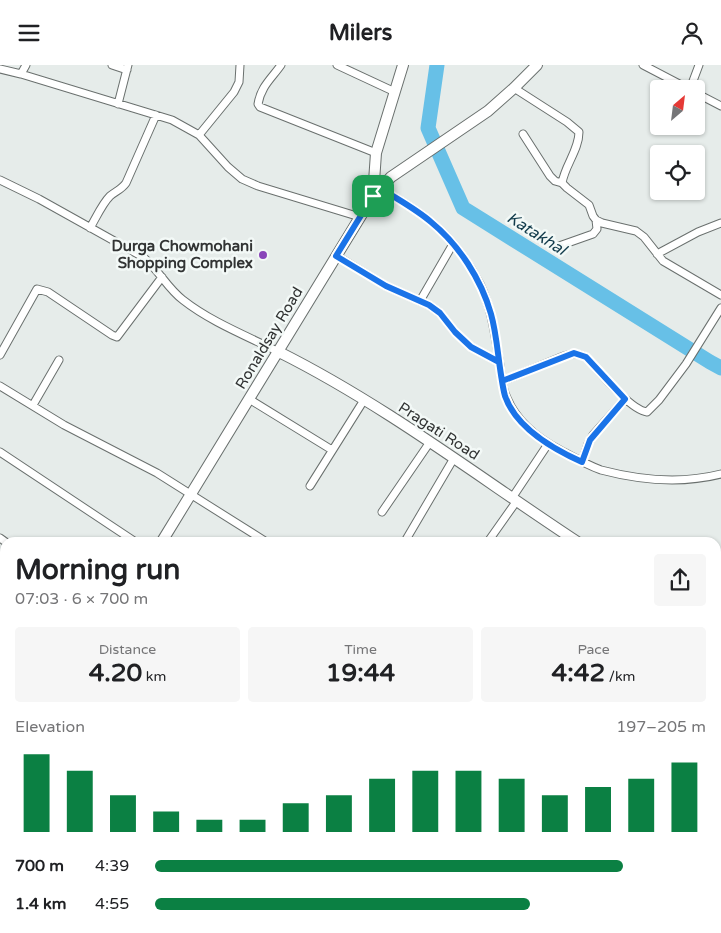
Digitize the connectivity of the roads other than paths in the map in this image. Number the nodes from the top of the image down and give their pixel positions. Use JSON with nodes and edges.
{"nodes":[{"id":1,"x":26,"y":65,"type":"edge"},
{"id":2,"x":112,"y":65,"type":"edge"},
{"id":3,"x":240,"y":65,"type":"edge"},
{"id":4,"x":281,"y":65,"type":"edge"},
{"id":5,"x":337,"y":65,"type":"edge"},
{"id":6,"x":403,"y":65,"type":"edge"},
{"id":7,"x":537,"y":65,"type":"edge"},
{"id":8,"x":643,"y":65,"type":"edge"},
{"id":9,"x":699,"y":65,"type":"edge"},
{"id":10,"x":127,"y":68,"type":"edge"},
{"id":11,"x":0,"y":69,"type":"edge"},
{"id":12,"x":21,"y":74,"type":"junction"},
{"id":13,"x":672,"y":80,"type":"edge"},
{"id":14,"x":693,"y":80,"type":"edge"},
{"id":15,"x":514,"y":89,"type":"junction"},
{"id":16,"x":395,"y":92,"type":"junction"},
{"id":17,"x":705,"y":98,"type":"edge"},
{"id":18,"x":118,"y":105,"type":"junction"},
{"id":19,"x":721,"y":106,"type":"edge"},
{"id":20,"x":156,"y":115,"type":"junction"},
{"id":21,"x":523,"y":134,"type":"dead end"},
{"id":22,"x":199,"y":135,"type":"junction"},
{"id":23,"x":376,"y":153,"type":"junction"},
{"id":24,"x":0,"y":180,"type":"edge"},
{"id":25,"x":562,"y":183,"type":"junction"},
{"id":26,"x":380,"y":188,"type":"junction"},
{"id":27,"x":373,"y":196,"type":"junction"},
{"id":28,"x":360,"y":217,"type":"junction"},
{"id":29,"x":596,"y":220,"type":"junction"},
{"id":30,"x":721,"y":223,"type":"edge"},
{"id":31,"x":90,"y":228,"type":"junction"},
{"id":32,"x":453,"y":244,"type":"junction"},
{"id":33,"x":559,"y":245,"type":"dead end"},
{"id":34,"x":657,"y":254,"type":"junction"},
{"id":35,"x":336,"y":256,"type":"junction"},
{"id":36,"x":162,"y":277,"type":"junction"},
{"id":37,"x":721,"y":295,"type":"edge"},
{"id":38,"x":420,"y":301,"type":"junction"},
{"id":39,"x":721,"y":308,"type":"edge"},
{"id":40,"x":279,"y":352,"type":"junction"},
{"id":41,"x":0,"y":355,"type":"edge"},
{"id":42,"x":59,"y":360,"type":"dead end"},
{"id":43,"x":499,"y":362,"type":"junction"},
{"id":44,"x":502,"y":381,"type":"junction"},
{"id":45,"x":0,"y":386,"type":"edge"},
{"id":46,"x":249,"y":399,"type":"junction"},
{"id":47,"x":625,"y":399,"type":"junction"},
{"id":48,"x":364,"y":400,"type":"junction"},
{"id":49,"x":33,"y":405,"type":"junction"},
{"id":50,"x":430,"y":442,"type":"junction"},
{"id":51,"x":548,"y":444,"type":"junction"},
{"id":52,"x":332,"y":450,"type":"junction"},
{"id":53,"x":0,"y":452,"type":"edge"},
{"id":54,"x":454,"y":458,"type":"junction"},
{"id":55,"x":582,"y":462,"type":"junction"},
{"id":56,"x":721,"y":474,"type":"edge"},
{"id":57,"x":310,"y":486,"type":"dead end"},
{"id":58,"x":190,"y":493,"type":"junction"},
{"id":59,"x":514,"y":500,"type":"junction"},
{"id":60,"x":382,"y":512,"type":"dead end"},
{"id":61,"x":128,"y":537,"type":"edge"},
{"id":62,"x":164,"y":537,"type":"edge"},
{"id":63,"x":259,"y":537,"type":"edge"},
{"id":64,"x":408,"y":537,"type":"edge"},
{"id":65,"x":491,"y":537,"type":"edge"},
{"id":66,"x":570,"y":537,"type":"edge"}],
"edges":[{"from":1,"to":12,"type":"street"},
{"from":2,"to":10,"type":"street"},
{"from":3,"to":22,"type":"street"},
{"from":4,"to":23,"type":"street"},
{"from":5,"to":16,"type":"street"},
{"from":6,"to":16,"type":"street"},
{"from":7,"to":15,"type":"street","name":"Ronaldsay Road"},
{"from":8,"to":13,"type":"street"},
{"from":9,"to":14,"type":"street"},
{"from":10,"to":18,"type":"street"},
{"from":11,"to":12,"type":"street"},
{"from":12,"to":18,"type":"street"},
{"from":15,"to":25,"type":"street"},
{"from":15,"to":26,"type":"street","name":"Ronaldsay Road"},
{"from":16,"to":23,"type":"street"},
{"from":17,"to":19,"type":"street"},
{"from":18,"to":20,"type":"street"},
{"from":20,"to":22,"type":"street"},
{"from":20,"to":31,"type":"street"},
{"from":21,"to":25,"type":"street"},
{"from":22,"to":28,"type":"street"},
{"from":23,"to":27,"type":"street"},
{"from":24,"to":31,"type":"street"},
{"from":25,"to":29,"type":"street"},
{"from":26,"to":27,"type":"street","name":"Ronaldsay Road"},
{"from":26,"to":32,"type":"street"},
{"from":27,"to":28,"type":"street","name":"Ronaldsay Road"},
{"from":28,"to":35,"type":"street","name":"Ronaldsay Road"},
{"from":29,"to":33,"type":"street"},
{"from":29,"to":34,"type":"street"},
{"from":30,"to":34,"type":"street"},
{"from":31,"to":36,"type":"street"},
{"from":32,"to":38,"type":"street"},
{"from":32,"to":43,"type":"street"},
{"from":34,"to":37,"type":"street"},
{"from":35,"to":38,"type":"street"},
{"from":35,"to":40,"type":"street","name":"Ronaldsay Road"},
{"from":36,"to":40,"type":"street"},
{"from":36,"to":41,"type":"street"},
{"from":38,"to":43,"type":"street"},
{"from":39,"to":47,"type":"street"},
{"from":40,"to":46,"type":"street","name":"Ronaldsay Road"},
{"from":40,"to":48,"type":"street","name":"Pragati Road"},
{"from":42,"to":49,"type":"street"},
{"from":43,"to":44,"type":"street"},
{"from":44,"to":47,"type":"street"},
{"from":44,"to":51,"type":"street"},
{"from":45,"to":49,"type":"street"},
{"from":46,"to":52,"type":"street"},
{"from":46,"to":58,"type":"street","name":"Ronaldsay Road"},
{"from":47,"to":55,"type":"street"},
{"from":48,"to":50,"type":"street","name":"Pragati Road"},
{"from":48,"to":52,"type":"street"},
{"from":49,"to":58,"type":"street"},
{"from":50,"to":54,"type":"street","name":"Pragati Road"},
{"from":50,"to":60,"type":"street"},
{"from":51,"to":55,"type":"street"},
{"from":51,"to":59,"type":"street"},
{"from":52,"to":57,"type":"street"},
{"from":53,"to":61,"type":"street"},
{"from":54,"to":59,"type":"street","name":"Pragati Road"},
{"from":54,"to":64,"type":"street"},
{"from":55,"to":56,"type":"street"},
{"from":58,"to":62,"type":"street","name":"Ronaldsay Road"},
{"from":58,"to":63,"type":"street"},
{"from":59,"to":65,"type":"street"},
{"from":59,"to":66,"type":"street","name":"Pragati Road"}]}
